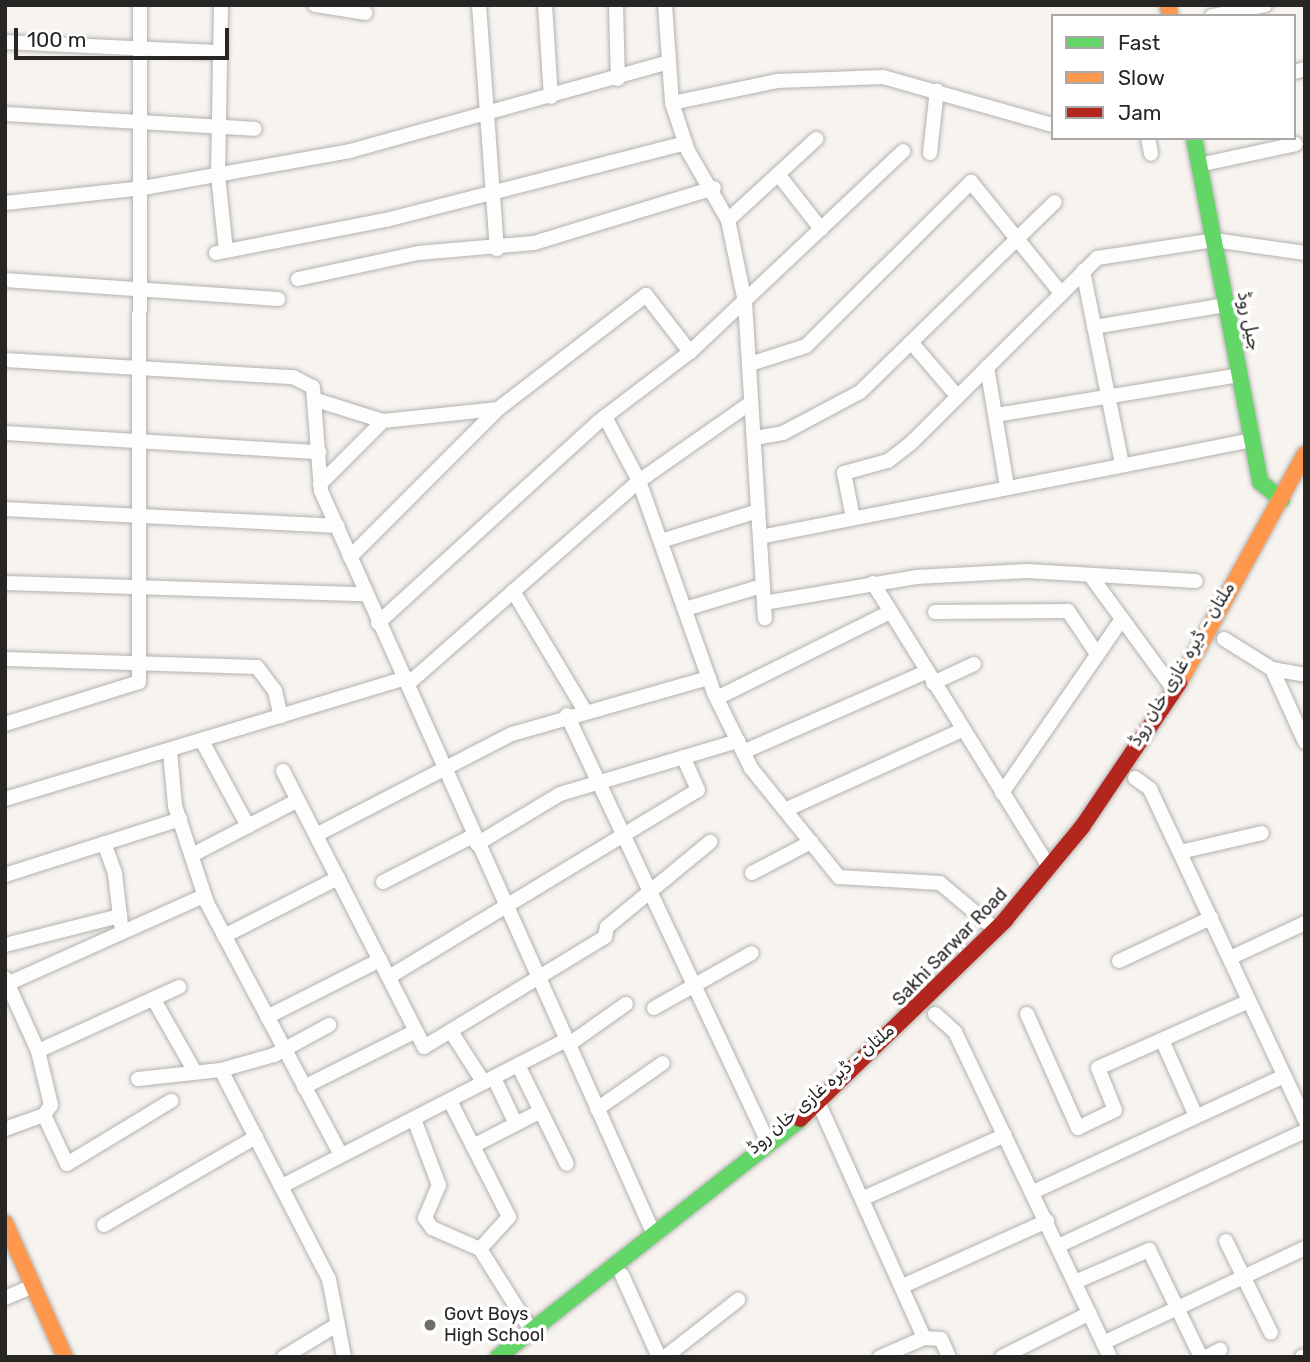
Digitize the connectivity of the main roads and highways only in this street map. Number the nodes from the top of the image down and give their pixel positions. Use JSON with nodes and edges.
{"nodes":[{"id":1,"x":1194,"y":140,"type":"edge"},
{"id":2,"x":1305,"y":454,"type":"edge"},
{"id":3,"x":1305,"y":488,"type":"edge"},
{"id":4,"x":1282,"y":500,"type":"junction"},
{"id":5,"x":1088,"y":831,"type":"junction"},
{"id":6,"x":824,"y":1109,"type":"junction"},
{"id":7,"x":5,"y":1223,"type":"edge"},
{"id":8,"x":65,"y":1357,"type":"edge"},
{"id":9,"x":498,"y":1357,"type":"edge"},
{"id":10,"x":519,"y":1357,"type":"edge"}],
"edges":[{"from":1,"to":4,"type":"main road","name":"جیل روڈ"},
{"from":2,"to":4,"type":"main road","name":"Sakhi Sarwar Road"},
{"from":3,"to":5,"type":"main road","name":"ملتان - ڈیرہ غازی خان روڈ"},
{"from":4,"to":5,"type":"main road","name":"Sakhi Sarwar Road"},
{"from":5,"to":6,"type":"main road","name":"Sakhi Sarwar Road"},
{"from":5,"to":6,"type":"main road","name":"ملتان - ڈیرہ غازی خان روڈ"},
{"from":6,"to":9,"type":"main road","name":"Sakhi Sarwar Road"},
{"from":6,"to":10,"type":"main road","name":"ملتان - ڈیرہ غازی خان روڈ"},
{"from":7,"to":8,"type":"main road"}]}
